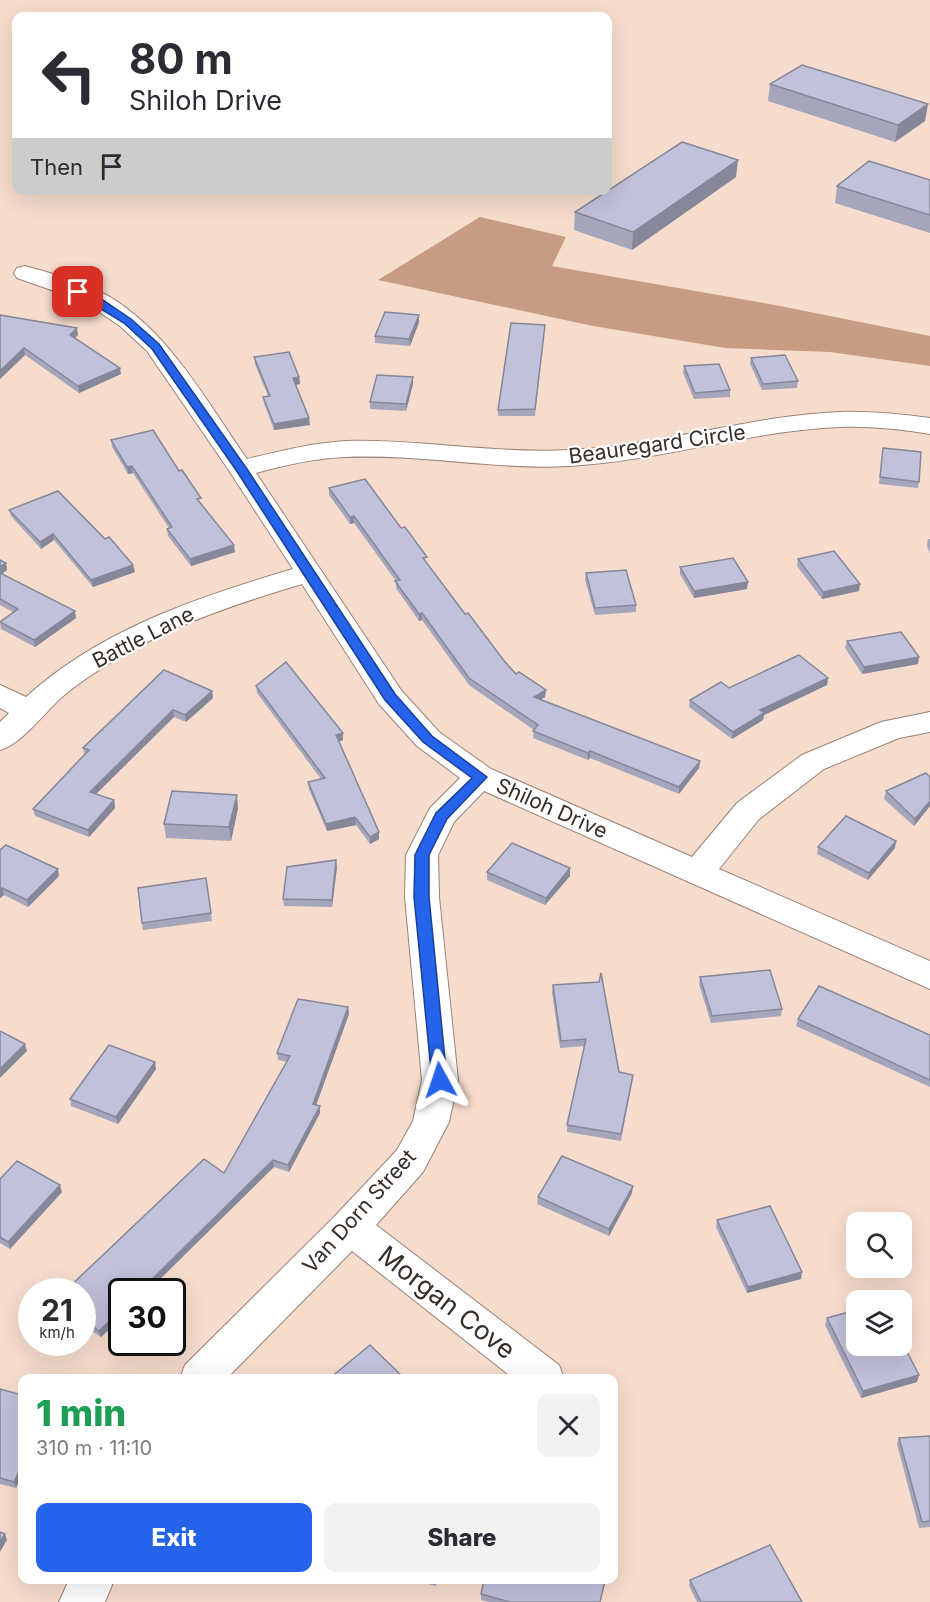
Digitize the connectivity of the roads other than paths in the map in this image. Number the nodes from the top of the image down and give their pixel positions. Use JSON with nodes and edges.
{"nodes":[{"id":1,"x":25,"y":273,"type":"dead end"},
{"id":2,"x":930,"y":426,"type":"edge"},
{"id":3,"x":241,"y":469,"type":"junction"},
{"id":4,"x":309,"y":573,"type":"junction"},
{"id":5,"x":0,"y":694,"type":"edge"},
{"id":6,"x":29,"y":711,"type":"junction"},
{"id":7,"x":930,"y":722,"type":"edge"},
{"id":8,"x":0,"y":740,"type":"edge"},
{"id":9,"x":480,"y":777,"type":"junction"},
{"id":10,"x":698,"y":873,"type":"junction"},
{"id":11,"x":930,"y":976,"type":"edge"},
{"id":12,"x":350,"y":1227,"type":"junction"},
{"id":13,"x":204,"y":1374,"type":"edge"},
{"id":14,"x":539,"y":1374,"type":"edge"},
{"id":15,"x":90,"y":1584,"type":"edge"},
{"id":16,"x":82,"y":1602,"type":"edge"}],
"edges":[{"from":1,"to":3,"type":"street","name":"Shiloh Drive"},
{"from":2,"to":3,"type":"street","name":"Beauregard Circle"},
{"from":3,"to":4,"type":"street","name":"Shiloh Drive"},
{"from":4,"to":6,"type":"street","name":"Battle Lane"},
{"from":4,"to":9,"type":"street","name":"Shiloh Drive"},
{"from":5,"to":6,"type":"street"},
{"from":6,"to":8,"type":"street","name":"Battle Lane"},
{"from":7,"to":10,"type":"street"},
{"from":9,"to":10,"type":"street","name":"Shiloh Drive"},
{"from":9,"to":12,"type":"street","name":"Van Dorn Street"},
{"from":10,"to":11,"type":"street","name":"Shiloh Drive"},
{"from":12,"to":13,"type":"street","name":"Van Dorn Street"},
{"from":12,"to":14,"type":"street","name":"Morgan Cove"},
{"from":15,"to":16,"type":"street"}]}
